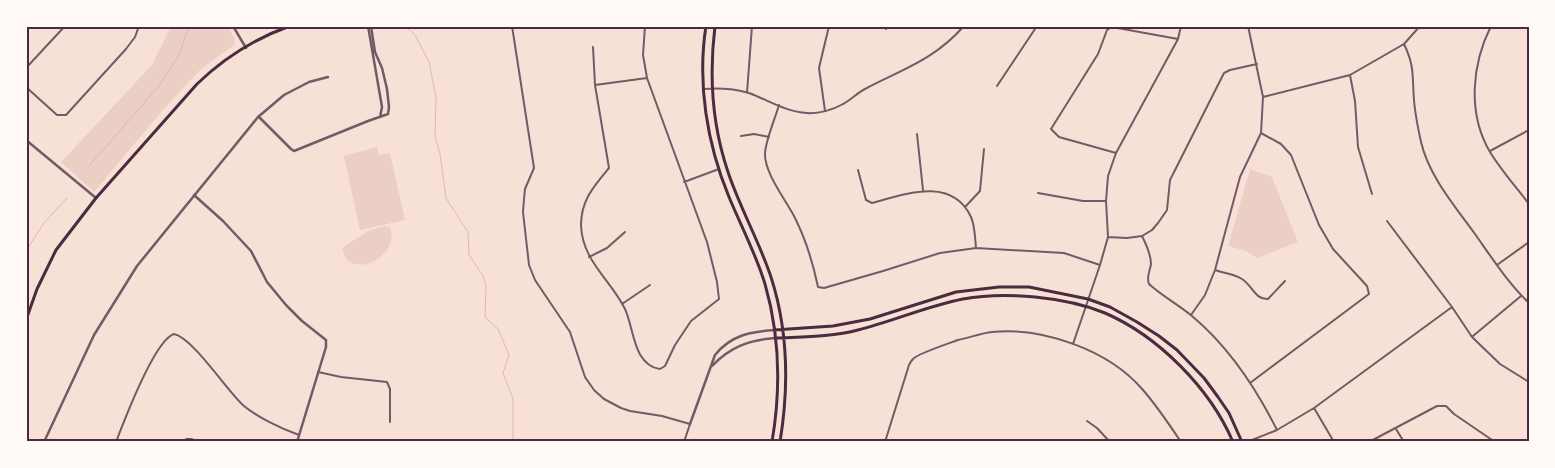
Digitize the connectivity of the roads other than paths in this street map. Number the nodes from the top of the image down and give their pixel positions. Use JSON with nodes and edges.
{"nodes":[{"id":1,"x":65,"y":26,"type":"edge"},
{"id":2,"x":139,"y":26,"type":"edge"},
{"id":3,"x":233,"y":26,"type":"edge"},
{"id":4,"x":290,"y":26,"type":"edge"},
{"id":5,"x":368,"y":26,"type":"edge"},
{"id":6,"x":371,"y":26,"type":"edge"},
{"id":7,"x":512,"y":26,"type":"edge"},
{"id":8,"x":645,"y":26,"type":"edge"},
{"id":9,"x":706,"y":26,"type":"edge"},
{"id":10,"x":715,"y":26,"type":"edge"},
{"id":11,"x":752,"y":26,"type":"edge"},
{"id":12,"x":829,"y":26,"type":"edge"},
{"id":13,"x":883,"y":26,"type":"edge"},
{"id":14,"x":964,"y":26,"type":"edge"},
{"id":15,"x":1037,"y":26,"type":"edge"},
{"id":16,"x":1181,"y":26,"type":"edge"},
{"id":17,"x":1248,"y":26,"type":"edge"},
{"id":18,"x":1420,"y":26,"type":"edge"},
{"id":19,"x":1491,"y":26,"type":"edge"},
{"id":20,"x":886,"y":29,"type":"dead end"},
{"id":21,"x":1178,"y":39,"type":"junction"},
{"id":22,"x":1404,"y":44,"type":"junction"},
{"id":23,"x":593,"y":47,"type":"dead end"},
{"id":24,"x":246,"y":48,"type":"junction"},
{"id":25,"x":1257,"y":64,"type":"junction"},
{"id":26,"x":26,"y":68,"type":"edge"},
{"id":27,"x":1350,"y":74,"type":"junction"},
{"id":28,"x":328,"y":77,"type":"dead end"},
{"id":29,"x":647,"y":78,"type":"junction"},
{"id":30,"x":595,"y":85,"type":"junction"},
{"id":31,"x":997,"y":86,"type":"dead end"},
{"id":32,"x":26,"y":87,"type":"edge"},
{"id":33,"x":704,"y":88,"type":"junction"},
{"id":34,"x":712,"y":88,"type":"junction"},
{"id":35,"x":387,"y":89,"type":"junction"},
{"id":36,"x":378,"y":91,"type":"junction"},
{"id":37,"x":747,"y":93,"type":"junction"},
{"id":38,"x":1263,"y":97,"type":"junction"},
{"id":39,"x":779,"y":105,"type":"junction"},
{"id":40,"x":825,"y":111,"type":"junction"},
{"id":41,"x":258,"y":117,"type":"junction"},
{"id":42,"x":380,"y":117,"type":"junction"},
{"id":43,"x":1529,"y":130,"type":"edge"},
{"id":44,"x":1261,"y":133,"type":"junction"},
{"id":45,"x":917,"y":134,"type":"dead end"},
{"id":46,"x":741,"y":136,"type":"dead end"},
{"id":47,"x":769,"y":137,"type":"junction"},
{"id":48,"x":26,"y":141,"type":"edge"},
{"id":49,"x":984,"y":149,"type":"dead end"},
{"id":50,"x":1490,"y":151,"type":"junction"},
{"id":51,"x":1116,"y":153,"type":"junction"},
{"id":52,"x":726,"y":166,"type":"junction"},
{"id":53,"x":719,"y":169,"type":"junction"},
{"id":54,"x":858,"y":170,"type":"dead end"},
{"id":55,"x":684,"y":182,"type":"junction"},
{"id":56,"x":923,"y":190,"type":"junction"},
{"id":57,"x":1038,"y":193,"type":"dead end"},
{"id":58,"x":1372,"y":194,"type":"dead end"},
{"id":59,"x":194,"y":195,"type":"junction"},
{"id":60,"x":96,"y":198,"type":"junction"},
{"id":61,"x":1106,"y":201,"type":"junction"},
{"id":62,"x":1529,"y":204,"type":"edge"},
{"id":63,"x":965,"y":207,"type":"junction"},
{"id":64,"x":1387,"y":221,"type":"dead end"},
{"id":65,"x":625,"y":232,"type":"dead end"},
{"id":66,"x":1142,"y":236,"type":"junction"},
{"id":67,"x":1108,"y":237,"type":"junction"},
{"id":68,"x":1529,"y":242,"type":"edge"},
{"id":69,"x":976,"y":248,"type":"junction"},
{"id":70,"x":589,"y":257,"type":"junction"},
{"id":71,"x":1100,"y":265,"type":"junction"},
{"id":72,"x":1497,"y":265,"type":"junction"},
{"id":73,"x":1215,"y":270,"type":"junction"},
{"id":74,"x":1285,"y":281,"type":"dead end"},
{"id":75,"x":650,"y":284,"type":"dead end"},
{"id":76,"x":1521,"y":296,"type":"junction"},
{"id":77,"x":1088,"y":299,"type":"junction"},
{"id":78,"x":622,"y":304,"type":"junction"},
{"id":79,"x":1529,"y":304,"type":"edge"},
{"id":80,"x":1085,"y":307,"type":"junction"},
{"id":81,"x":1452,"y":307,"type":"junction"},
{"id":82,"x":1191,"y":315,"type":"junction"},
{"id":83,"x":870,"y":319,"type":"junction"},
{"id":84,"x":26,"y":320,"type":"edge"},
{"id":85,"x":872,"y":326,"type":"junction"},
{"id":86,"x":774,"y":330,"type":"junction"},
{"id":87,"x":782,"y":330,"type":"junction"},
{"id":88,"x":1472,"y":337,"type":"junction"},
{"id":89,"x":775,"y":338,"type":"junction"},
{"id":90,"x":783,"y":338,"type":"junction"},
{"id":91,"x":1073,"y":344,"type":"junction"},
{"id":92,"x":711,"y":368,"type":"junction"},
{"id":93,"x":318,"y":372,"type":"junction"},
{"id":94,"x":1529,"y":382,"type":"edge"},
{"id":95,"x":1250,"y":383,"type":"junction"},
{"id":96,"x":1314,"y":408,"type":"junction"},
{"id":97,"x":1087,"y":421,"type":"dead end"},
{"id":98,"x":390,"y":422,"type":"dead end"},
{"id":99,"x":690,"y":424,"type":"junction"},
{"id":100,"x":1396,"y":428,"type":"junction"},
{"id":101,"x":1277,"y":430,"type":"junction"},
{"id":102,"x":299,"y":434,"type":"junction"},
{"id":103,"x":187,"y":439,"type":"joint"},
{"id":104,"x":44,"y":442,"type":"edge"},
{"id":105,"x":116,"y":442,"type":"edge"},
{"id":106,"x":182,"y":442,"type":"edge"},
{"id":107,"x":196,"y":442,"type":"edge"},
{"id":108,"x":297,"y":442,"type":"edge"},
{"id":109,"x":684,"y":442,"type":"edge"},
{"id":110,"x":772,"y":442,"type":"edge"},
{"id":111,"x":780,"y":442,"type":"edge"},
{"id":112,"x":885,"y":442,"type":"edge"},
{"id":113,"x":1110,"y":442,"type":"edge"},
{"id":114,"x":1181,"y":442,"type":"edge"},
{"id":115,"x":1233,"y":442,"type":"edge"},
{"id":116,"x":1242,"y":442,"type":"edge"},
{"id":117,"x":1247,"y":442,"type":"edge"},
{"id":118,"x":1334,"y":442,"type":"edge"},
{"id":119,"x":1369,"y":442,"type":"edge"},
{"id":120,"x":1404,"y":442,"type":"edge"},
{"id":121,"x":1495,"y":442,"type":"edge"}],
"edges":[{"from":1,"to":26,"type":"street"},
{"from":2,"to":32,"type":"street"},
{"from":3,"to":24,"type":"street"},
{"from":4,"to":24,"type":"main road"},
{"from":5,"to":36,"type":"street"},
{"from":6,"to":35,"type":"street"},
{"from":7,"to":99,"type":"street"},
{"from":8,"to":29,"type":"street"},
{"from":9,"to":33,"type":"main road"},
{"from":10,"to":34,"type":"main road"},
{"from":11,"to":37,"type":"street"},
{"from":12,"to":40,"type":"street"},
{"from":13,"to":20,"type":"street"},
{"from":14,"to":40,"type":"street"},
{"from":15,"to":31,"type":"street"},
{"from":16,"to":21,"type":"street"},
{"from":17,"to":25,"type":"street"},
{"from":18,"to":22,"type":"street"},
{"from":19,"to":50,"type":"street"},
{"from":21,"to":51,"type":"street"},
{"from":21,"to":51,"type":"street"},
{"from":22,"to":27,"type":"street"},
{"from":22,"to":72,"type":"street"},
{"from":23,"to":30,"type":"street"},
{"from":24,"to":60,"type":"main road"},
{"from":25,"to":38,"type":"street"},
{"from":25,"to":66,"type":"street"},
{"from":27,"to":38,"type":"street"},
{"from":27,"to":58,"type":"street"},
{"from":28,"to":41,"type":"street"},
{"from":29,"to":30,"type":"street"},
{"from":29,"to":55,"type":"street"},
{"from":30,"to":70,"type":"street"},
{"from":33,"to":34,"type":"street"},
{"from":33,"to":53,"type":"main road"},
{"from":34,"to":37,"type":"street"},
{"from":34,"to":52,"type":"main road"},
{"from":35,"to":36,"type":"street"},
{"from":35,"to":42,"type":"street"},
{"from":36,"to":42,"type":"street"},
{"from":37,"to":39,"type":"street"},
{"from":38,"to":44,"type":"street"},
{"from":39,"to":40,"type":"street"},
{"from":39,"to":47,"type":"street"},
{"from":41,"to":42,"type":"street"},
{"from":41,"to":59,"type":"street"},
{"from":43,"to":50,"type":"street"},
{"from":44,"to":73,"type":"street"},
{"from":44,"to":95,"type":"street"},
{"from":45,"to":56,"type":"street"},
{"from":46,"to":47,"type":"street"},
{"from":47,"to":69,"type":"street"},
{"from":48,"to":60,"type":"street"},
{"from":49,"to":63,"type":"street"},
{"from":50,"to":62,"type":"street"},
{"from":51,"to":61,"type":"street"},
{"from":52,"to":53,"type":"main road"},
{"from":52,"to":87,"type":"main road"},
{"from":53,"to":55,"type":"street"},
{"from":53,"to":86,"type":"main road"},
{"from":54,"to":56,"type":"street"},
{"from":55,"to":78,"type":"street"},
{"from":56,"to":63,"type":"street"},
{"from":57,"to":61,"type":"street"},
{"from":59,"to":93,"type":"street"},
{"from":59,"to":104,"type":"street"},
{"from":60,"to":84,"type":"main road"},
{"from":61,"to":67,"type":"street"},
{"from":63,"to":69,"type":"street"},
{"from":64,"to":81,"type":"street"},
{"from":65,"to":70,"type":"street"},
{"from":66,"to":67,"type":"street"},
{"from":66,"to":82,"type":"street"},
{"from":67,"to":71,"type":"street"},
{"from":68,"to":72,"type":"street"},
{"from":69,"to":71,"type":"street"},
{"from":70,"to":78,"type":"street"},
{"from":71,"to":77,"type":"street"},
{"from":72,"to":76,"type":"street"},
{"from":73,"to":74,"type":"street"},
{"from":73,"to":82,"type":"street"},
{"from":75,"to":78,"type":"street"},
{"from":76,"to":79,"type":"street"},
{"from":76,"to":88,"type":"street"},
{"from":77,"to":80,"type":"street"},
{"from":77,"to":83,"type":"main road"},
{"from":77,"to":116,"type":"main road"},
{"from":80,"to":85,"type":"main road"},
{"from":80,"to":91,"type":"street"},
{"from":80,"to":115,"type":"main road"},
{"from":81,"to":88,"type":"street"},
{"from":81,"to":96,"type":"street"},
{"from":82,"to":95,"type":"street"},
{"from":83,"to":85,"type":"main road"},
{"from":83,"to":87,"type":"main road"},
{"from":85,"to":90,"type":"main road"},
{"from":86,"to":87,"type":"main road"},
{"from":86,"to":89,"type":"main road"},
{"from":86,"to":92,"type":"street"},
{"from":87,"to":90,"type":"main road"},
{"from":88,"to":94,"type":"street"},
{"from":89,"to":90,"type":"main road"},
{"from":89,"to":92,"type":"street"},
{"from":89,"to":110,"type":"main road"},
{"from":90,"to":111,"type":"main road"},
{"from":91,"to":112,"type":"street"},
{"from":91,"to":114,"type":"street"},
{"from":92,"to":99,"type":"street"},
{"from":93,"to":98,"type":"street"},
{"from":93,"to":102,"type":"street"},
{"from":95,"to":101,"type":"street"},
{"from":96,"to":101,"type":"street"},
{"from":96,"to":118,"type":"street"},
{"from":97,"to":113,"type":"street"},
{"from":99,"to":109,"type":"street"},
{"from":100,"to":119,"type":"street"},
{"from":100,"to":120,"type":"street"},
{"from":100,"to":121,"type":"street"},
{"from":101,"to":117,"type":"street"},
{"from":102,"to":105,"type":"street"},
{"from":102,"to":108,"type":"street"},
{"from":103,"to":106,"type":"street"},
{"from":103,"to":107,"type":"street"}]}
